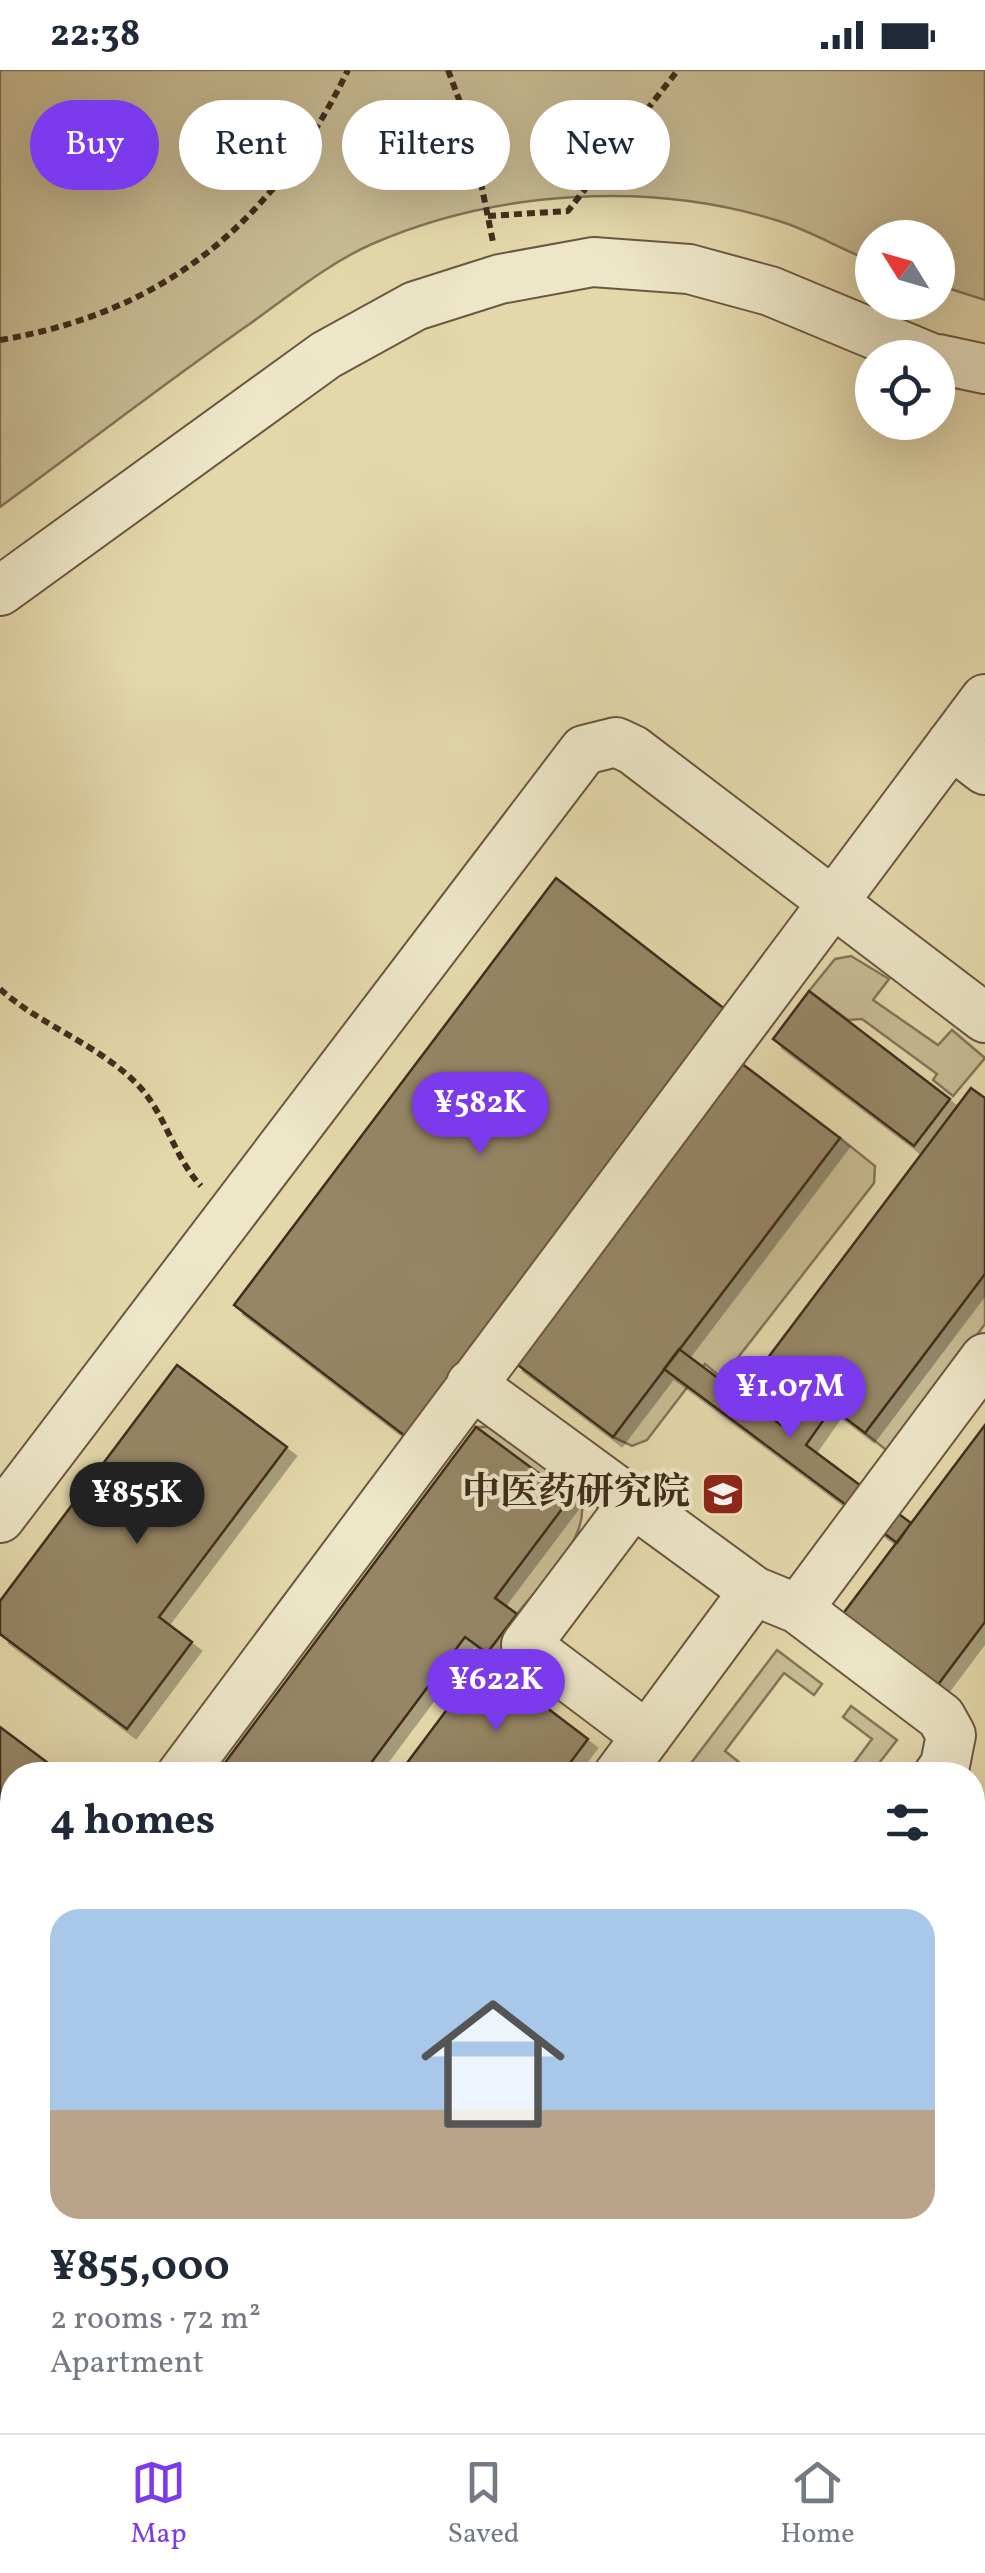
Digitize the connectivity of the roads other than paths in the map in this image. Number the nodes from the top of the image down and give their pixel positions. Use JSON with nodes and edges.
{"nodes":[{"id":1,"x":890,"y":340,"type":"edge"},
{"id":2,"x":955,"y":362,"type":"edge"},
{"id":3,"x":985,"y":368,"type":"edge"},
{"id":4,"x":0,"y":591,"type":"edge"},
{"id":5,"x":985,"y":699,"type":"edge"},
{"id":6,"x":968,"y":757,"type":"edge"},
{"id":7,"x":830,"y":900,"type":"junction"},
{"id":8,"x":985,"y":1018,"type":"edge"},
{"id":9,"x":985,"y":1358,"type":"edge"},
{"id":10,"x":471,"y":1384,"type":"junction"},
{"id":11,"x":633,"y":1503,"type":"junction"},
{"id":12,"x":0,"y":1518,"type":"edge"},
{"id":13,"x":754,"y":1591,"type":"junction"},
{"id":14,"x":798,"y":1609,"type":"junction"},
{"id":15,"x":647,"y":1736,"type":"junction"},
{"id":16,"x":191,"y":1762,"type":"edge"},
{"id":17,"x":628,"y":1762,"type":"edge"},
{"id":18,"x":946,"y":1762,"type":"edge"}],
"edges":[{"from":1,"to":4,"type":"lane"},
{"from":2,"to":3,"type":"lane"},
{"from":5,"to":6,"type":"lane"},
{"from":6,"to":7,"type":"lane"},
{"from":7,"to":8,"type":"lane"},
{"from":7,"to":10,"type":"lane"},
{"from":7,"to":12,"type":"lane"},
{"from":9,"to":14,"type":"lane"},
{"from":10,"to":11,"type":"lane"},
{"from":10,"to":16,"type":"lane"},
{"from":11,"to":13,"type":"lane"},
{"from":11,"to":15,"type":"lane"},
{"from":13,"to":14,"type":"lane"},
{"from":13,"to":15,"type":"lane"},
{"from":14,"to":18,"type":"lane"},
{"from":15,"to":17,"type":"lane"}]}
